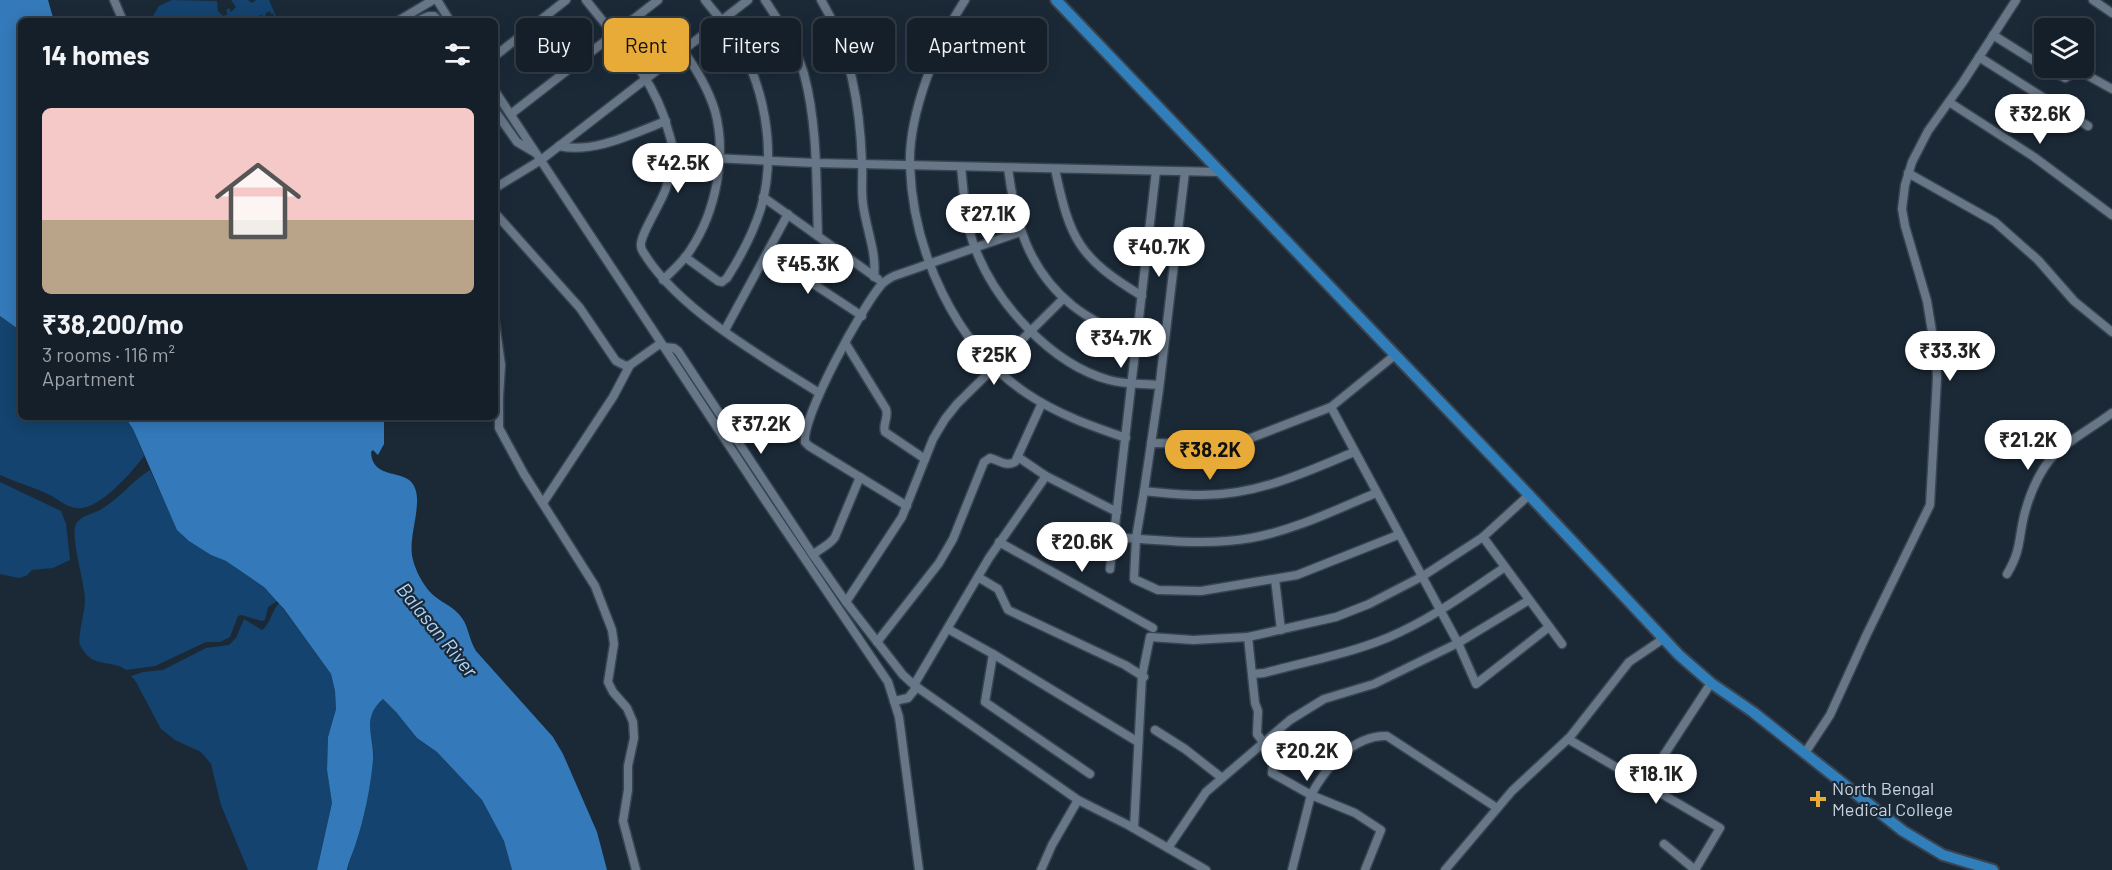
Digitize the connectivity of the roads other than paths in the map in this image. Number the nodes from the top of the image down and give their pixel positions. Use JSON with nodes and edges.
{"nodes":[{"id":1,"x":114,"y":0,"type":"edge"},
{"id":2,"x":435,"y":0,"type":"edge"},
{"id":3,"x":566,"y":0,"type":"edge"},
{"id":4,"x":586,"y":0,"type":"edge"},
{"id":5,"x":658,"y":0,"type":"edge"},
{"id":6,"x":705,"y":0,"type":"edge"},
{"id":7,"x":748,"y":0,"type":"edge"},
{"id":8,"x":765,"y":0,"type":"edge"},
{"id":9,"x":821,"y":0,"type":"edge"},
{"id":10,"x":965,"y":0,"type":"edge"},
{"id":11,"x":1056,"y":0,"type":"edge"},
{"id":12,"x":2016,"y":0,"type":"edge"},
{"id":13,"x":2093,"y":0,"type":"edge"},
{"id":14,"x":2112,"y":13,"type":"edge"},
{"id":15,"x":122,"y":18,"type":"edge"},
{"id":16,"x":404,"y":18,"type":"edge"},
{"id":17,"x":448,"y":18,"type":"edge"},
{"id":18,"x":635,"y":18,"type":"edge"},
{"id":19,"x":719,"y":18,"type":"edge"},
{"id":20,"x":724,"y":18,"type":"edge"},
{"id":21,"x":604,"y":22,"type":"edge"},
{"id":22,"x":1993,"y":35,"type":"junction"},
{"id":23,"x":701,"y":36,"type":"edge"},
{"id":24,"x":604,"y":43,"type":"edge"},
{"id":25,"x":689,"y":45,"type":"edge"},
{"id":26,"x":498,"y":54,"type":"edge"},
{"id":27,"x":1978,"y":57,"type":"junction"},
{"id":28,"x":689,"y":58,"type":"edge"},
{"id":29,"x":2034,"y":60,"type":"edge"},
{"id":30,"x":643,"y":72,"type":"edge"},
{"id":31,"x":654,"y":72,"type":"edge"},
{"id":32,"x":750,"y":72,"type":"edge"},
{"id":33,"x":647,"y":77,"type":"junction"},
{"id":34,"x":2092,"y":78,"type":"edge"},
{"id":35,"x":2112,"y":89,"type":"edge"},
{"id":36,"x":498,"y":95,"type":"edge"},
{"id":37,"x":1949,"y":102,"type":"junction"},
{"id":38,"x":511,"y":114,"type":"junction"},
{"id":39,"x":498,"y":115,"type":"edge"},
{"id":40,"x":666,"y":121,"type":"junction"},
{"id":41,"x":2088,"y":126,"type":"dead end"},
{"id":42,"x":559,"y":146,"type":"junction"},
{"id":43,"x":673,"y":156,"type":"junction"},
{"id":44,"x":539,"y":157,"type":"junction"},
{"id":45,"x":720,"y":159,"type":"junction"},
{"id":46,"x":769,"y":161,"type":"junction"},
{"id":47,"x":815,"y":163,"type":"junction"},
{"id":48,"x":862,"y":164,"type":"junction"},
{"id":49,"x":909,"y":165,"type":"junction"},
{"id":50,"x":961,"y":166,"type":"junction"},
{"id":51,"x":1008,"y":168,"type":"junction"},
{"id":52,"x":1055,"y":169,"type":"junction"},
{"id":53,"x":1156,"y":171,"type":"junction"},
{"id":54,"x":1185,"y":172,"type":"junction"},
{"id":55,"x":1221,"y":172,"type":"junction"},
{"id":56,"x":1908,"y":173,"type":"junction"},
{"id":57,"x":498,"y":186,"type":"edge"},
{"id":58,"x":763,"y":197,"type":"junction"},
{"id":59,"x":788,"y":214,"type":"junction"},
{"id":60,"x":2112,"y":215,"type":"edge"},
{"id":61,"x":498,"y":216,"type":"edge"},
{"id":62,"x":1020,"y":232,"type":"junction"},
{"id":63,"x":818,"y":236,"type":"junction"},
{"id":64,"x":974,"y":247,"type":"junction"},
{"id":65,"x":768,"y":254,"type":"junction"},
{"id":66,"x":685,"y":257,"type":"junction"},
{"id":67,"x":930,"y":263,"type":"junction"},
{"id":68,"x":874,"y":277,"type":"junction"},
{"id":69,"x":663,"y":280,"type":"junction"},
{"id":70,"x":883,"y":284,"type":"junction"},
{"id":71,"x":1142,"y":296,"type":"junction"},
{"id":72,"x":1064,"y":298,"type":"junction"},
{"id":73,"x":862,"y":316,"type":"junction"},
{"id":74,"x":725,"y":330,"type":"junction"},
{"id":75,"x":1031,"y":332,"type":"junction"},
{"id":76,"x":2112,"y":332,"type":"edge"},
{"id":77,"x":1137,"y":342,"type":"junction"},
{"id":78,"x":498,"y":344,"type":"edge"},
{"id":79,"x":846,"y":344,"type":"junction"},
{"id":80,"x":663,"y":345,"type":"junction"},
{"id":81,"x":1395,"y":355,"type":"junction"},
{"id":82,"x":630,"y":365,"type":"junction"},
{"id":83,"x":995,"y":366,"type":"junction"},
{"id":84,"x":1132,"y":385,"type":"junction"},
{"id":85,"x":1159,"y":385,"type":"junction"},
{"id":86,"x":819,"y":393,"type":"junction"},
{"id":87,"x":498,"y":397,"type":"edge"},
{"id":88,"x":498,"y":397,"type":"edge"},
{"id":89,"x":1042,"y":403,"type":"junction"},
{"id":90,"x":1331,"y":407,"type":"junction"},
{"id":91,"x":2112,"y":413,"type":"edge"},
{"id":92,"x":1126,"y":438,"type":"junction"},
{"id":93,"x":1151,"y":443,"type":"junction"},
{"id":94,"x":1354,"y":452,"type":"junction"},
{"id":95,"x":1018,"y":457,"type":"junction"},
{"id":96,"x":925,"y":459,"type":"junction"},
{"id":97,"x":1046,"y":476,"type":"junction"},
{"id":98,"x":860,"y":477,"type":"junction"},
{"id":99,"x":1144,"y":491,"type":"junction"},
{"id":100,"x":1376,"y":493,"type":"junction"},
{"id":101,"x":1529,"y":495,"type":"junction"},
{"id":102,"x":543,"y":503,"type":"junction"},
{"id":103,"x":907,"y":506,"type":"junction"},
{"id":104,"x":1117,"y":512,"type":"junction"},
{"id":105,"x":1398,"y":535,"type":"junction"},
{"id":106,"x":1114,"y":537,"type":"junction"},
{"id":107,"x":1483,"y":537,"type":"junction"},
{"id":108,"x":1136,"y":538,"type":"junction"},
{"id":109,"x":999,"y":542,"type":"junction"},
{"id":110,"x":813,"y":555,"type":"junction"},
{"id":111,"x":1505,"y":567,"type":"junction"},
{"id":112,"x":1110,"y":569,"type":"dead end"},
{"id":113,"x":2007,"y":574,"type":"dead end"},
{"id":114,"x":1423,"y":576,"type":"junction"},
{"id":115,"x":978,"y":577,"type":"junction"},
{"id":116,"x":1275,"y":579,"type":"junction"},
{"id":117,"x":1529,"y":600,"type":"junction"},
{"id":118,"x":846,"y":602,"type":"junction"},
{"id":119,"x":1441,"y":610,"type":"junction"},
{"id":120,"x":1549,"y":627,"type":"junction"},
{"id":121,"x":1153,"y":628,"type":"dead end"},
{"id":122,"x":948,"y":629,"type":"junction"},
{"id":123,"x":1281,"y":630,"type":"junction"},
{"id":124,"x":1248,"y":637,"type":"junction"},
{"id":125,"x":1663,"y":639,"type":"junction"},
{"id":126,"x":878,"y":642,"type":"junction"},
{"id":127,"x":1458,"y":644,"type":"junction"},
{"id":128,"x":1562,"y":644,"type":"dead end"},
{"id":129,"x":993,"y":654,"type":"junction"},
{"id":130,"x":1253,"y":674,"type":"junction"},
{"id":131,"x":1144,"y":677,"type":"junction"},
{"id":132,"x":1711,"y":683,"type":"junction"},
{"id":133,"x":915,"y":686,"type":"junction"},
{"id":134,"x":894,"y":701,"type":"junction"},
{"id":135,"x":1155,"y":729,"type":"dead end"},
{"id":136,"x":1568,"y":739,"type":"junction"},
{"id":137,"x":1138,"y":742,"type":"junction"},
{"id":138,"x":1263,"y":743,"type":"junction"},
{"id":139,"x":1805,"y":753,"type":"junction"},
{"id":140,"x":1090,"y":774,"type":"dead end"},
{"id":141,"x":1222,"y":778,"type":"junction"},
{"id":142,"x":1647,"y":785,"type":"junction"},
{"id":143,"x":1311,"y":795,"type":"junction"},
{"id":144,"x":1078,"y":800,"type":"junction"},
{"id":145,"x":1497,"y":808,"type":"junction"},
{"id":146,"x":1134,"y":828,"type":"junction"},
{"id":147,"x":1664,"y":844,"type":"dead end"},
{"id":148,"x":1168,"y":848,"type":"junction"},
{"id":149,"x":636,"y":870,"type":"edge"},
{"id":150,"x":919,"y":870,"type":"edge"},
{"id":151,"x":1041,"y":870,"type":"edge"},
{"id":152,"x":1206,"y":870,"type":"edge"},
{"id":153,"x":1292,"y":870,"type":"edge"},
{"id":154,"x":1365,"y":870,"type":"edge"},
{"id":155,"x":1445,"y":870,"type":"edge"},
{"id":156,"x":1695,"y":870,"type":"edge"},
{"id":157,"x":1993,"y":870,"type":"edge"}],
"edges":[{"from":1,"to":15,"type":"street"},
{"from":2,"to":16,"type":"street"},
{"from":2,"to":17,"type":"street"},
{"from":3,"to":26,"type":"street"},
{"from":4,"to":21,"type":"street"},
{"from":5,"to":18,"type":"street"},
{"from":6,"to":19,"type":"street"},
{"from":7,"to":20,"type":"street"},
{"from":8,"to":47,"type":"street"},
{"from":9,"to":48,"type":"street"},
{"from":10,"to":49,"type":"street"},
{"from":11,"to":55,"type":"main road"},
{"from":12,"to":22,"type":"street"},
{"from":13,"to":14,"type":"street"},
{"from":22,"to":27,"type":"street"},
{"from":22,"to":29,"type":"street"},
{"from":23,"to":25,"type":"street"},
{"from":24,"to":38,"type":"street"},
{"from":27,"to":37,"type":"street"},
{"from":27,"to":41,"type":"street"},
{"from":28,"to":45,"type":"street"},
{"from":30,"to":33,"type":"street"},
{"from":31,"to":33,"type":"street"},
{"from":32,"to":46,"type":"street"},
{"from":33,"to":40,"type":"street"},
{"from":33,"to":42,"type":"street"},
{"from":34,"to":35,"type":"street"},
{"from":36,"to":38,"type":"street"},
{"from":37,"to":56,"type":"street"},
{"from":37,"to":60,"type":"street"},
{"from":38,"to":44,"type":"street"},
{"from":39,"to":44,"type":"street"},
{"from":40,"to":42,"type":"street"},
{"from":40,"to":43,"type":"street"},
{"from":42,"to":44,"type":"street"},
{"from":43,"to":45,"type":"street"},
{"from":43,"to":69,"type":"street"},
{"from":44,"to":57,"type":"street"},
{"from":44,"to":80,"type":"street"},
{"from":45,"to":46,"type":"street"},
{"from":45,"to":66,"type":"street"},
{"from":46,"to":47,"type":"street"},
{"from":46,"to":58,"type":"street"},
{"from":47,"to":48,"type":"street"},
{"from":47,"to":63,"type":"street"},
{"from":48,"to":49,"type":"street"},
{"from":48,"to":68,"type":"street"},
{"from":49,"to":50,"type":"street"},
{"from":49,"to":67,"type":"street"},
{"from":50,"to":51,"type":"street"},
{"from":50,"to":64,"type":"street"},
{"from":51,"to":52,"type":"street"},
{"from":51,"to":62,"type":"street"},
{"from":52,"to":53,"type":"street"},
{"from":52,"to":71,"type":"street"},
{"from":53,"to":54,"type":"street"},
{"from":53,"to":71,"type":"street"},
{"from":54,"to":55,"type":"street"},
{"from":54,"to":85,"type":"street"},
{"from":55,"to":81,"type":"main road"},
{"from":56,"to":76,"type":"street"},
{"from":56,"to":139,"type":"street"},
{"from":58,"to":59,"type":"street"},
{"from":58,"to":66,"type":"street"},
{"from":59,"to":63,"type":"street"},
{"from":59,"to":65,"type":"street"},
{"from":61,"to":82,"type":"street"},
{"from":62,"to":64,"type":"street"},
{"from":62,"to":72,"type":"street"},
{"from":63,"to":68,"type":"street"},
{"from":64,"to":67,"type":"street"},
{"from":64,"to":75,"type":"street"},
{"from":65,"to":73,"type":"street"},
{"from":65,"to":74,"type":"street"},
{"from":66,"to":69,"type":"street"},
{"from":67,"to":70,"type":"street"},
{"from":67,"to":83,"type":"street"},
{"from":68,"to":70,"type":"street"},
{"from":69,"to":74,"type":"street"},
{"from":70,"to":73,"type":"street"},
{"from":71,"to":77,"type":"street"},
{"from":72,"to":75,"type":"street"},
{"from":72,"to":77,"type":"street"},
{"from":73,"to":79,"type":"street"},
{"from":74,"to":86,"type":"street"},
{"from":75,"to":83,"type":"street"},
{"from":75,"to":84,"type":"street"},
{"from":77,"to":84,"type":"street"},
{"from":78,"to":88,"type":"street"},
{"from":79,"to":86,"type":"street"},
{"from":79,"to":96,"type":"street"},
{"from":80,"to":82,"type":"street"},
{"from":80,"to":110,"type":"street"},
{"from":80,"to":134,"type":"street"},
{"from":81,"to":90,"type":"street"},
{"from":81,"to":101,"type":"main road"},
{"from":82,"to":102,"type":"street"},
{"from":83,"to":89,"type":"street"},
{"from":83,"to":96,"type":"street"},
{"from":84,"to":85,"type":"street"},
{"from":84,"to":92,"type":"street"},
{"from":85,"to":93,"type":"street"},
{"from":86,"to":98,"type":"street"},
{"from":87,"to":102,"type":"street"},
{"from":89,"to":92,"type":"street"},
{"from":89,"to":95,"type":"street"},
{"from":90,"to":93,"type":"street"},
{"from":90,"to":94,"type":"street"},
{"from":91,"to":113,"type":"street"},
{"from":92,"to":104,"type":"street"},
{"from":93,"to":99,"type":"street"},
{"from":94,"to":99,"type":"street"},
{"from":94,"to":100,"type":"street"},
{"from":95,"to":97,"type":"street"},
{"from":95,"to":126,"type":"street"},
{"from":96,"to":103,"type":"street"},
{"from":97,"to":104,"type":"street"},
{"from":97,"to":109,"type":"street"},
{"from":98,"to":103,"type":"street"},
{"from":98,"to":110,"type":"street"},
{"from":99,"to":108,"type":"street"},
{"from":100,"to":105,"type":"street"},
{"from":100,"to":108,"type":"street"},
{"from":101,"to":107,"type":"street"},
{"from":101,"to":125,"type":"main road"},
{"from":102,"to":149,"type":"street"},
{"from":103,"to":118,"type":"street"},
{"from":104,"to":106,"type":"street"},
{"from":105,"to":114,"type":"street"},
{"from":105,"to":116,"type":"street"},
{"from":106,"to":108,"type":"street"},
{"from":106,"to":112,"type":"street"},
{"from":107,"to":111,"type":"street"},
{"from":107,"to":114,"type":"street"},
{"from":108,"to":116,"type":"street"},
{"from":109,"to":115,"type":"street"},
{"from":109,"to":121,"type":"street"},
{"from":110,"to":118,"type":"street"},
{"from":111,"to":117,"type":"street"},
{"from":111,"to":119,"type":"street"},
{"from":114,"to":119,"type":"street"},
{"from":114,"to":123,"type":"street"},
{"from":115,"to":122,"type":"street"},
{"from":115,"to":131,"type":"street"},
{"from":116,"to":123,"type":"street"},
{"from":117,"to":120,"type":"street"},
{"from":117,"to":127,"type":"street"},
{"from":118,"to":126,"type":"street"},
{"from":119,"to":127,"type":"street"},
{"from":119,"to":130,"type":"street"},
{"from":120,"to":127,"type":"street"},
{"from":120,"to":128,"type":"street"},
{"from":122,"to":129,"type":"street"},
{"from":122,"to":133,"type":"street"},
{"from":123,"to":124,"type":"street"},
{"from":124,"to":130,"type":"street"},
{"from":124,"to":131,"type":"street"},
{"from":125,"to":132,"type":"main road"},
{"from":125,"to":136,"type":"street"},
{"from":126,"to":133,"type":"street"},
{"from":127,"to":138,"type":"street"},
{"from":129,"to":137,"type":"street"},
{"from":129,"to":140,"type":"street"},
{"from":130,"to":138,"type":"street"},
{"from":131,"to":137,"type":"street"},
{"from":132,"to":139,"type":"main road"},
{"from":132,"to":142,"type":"street"},
{"from":133,"to":134,"type":"street"},
{"from":133,"to":144,"type":"street"},
{"from":134,"to":150,"type":"street"},
{"from":135,"to":141,"type":"street"},
{"from":136,"to":142,"type":"street"},
{"from":136,"to":145,"type":"street"},
{"from":137,"to":146,"type":"street"},
{"from":138,"to":141,"type":"street"},
{"from":138,"to":143,"type":"street"},
{"from":139,"to":157,"type":"main road"},
{"from":141,"to":148,"type":"street"},
{"from":142,"to":156,"type":"street"},
{"from":143,"to":145,"type":"street"},
{"from":143,"to":153,"type":"street"},
{"from":143,"to":154,"type":"street"},
{"from":144,"to":146,"type":"street"},
{"from":144,"to":151,"type":"street"},
{"from":145,"to":155,"type":"street"},
{"from":146,"to":148,"type":"street"},
{"from":147,"to":156,"type":"street"},
{"from":148,"to":152,"type":"street"}]}
